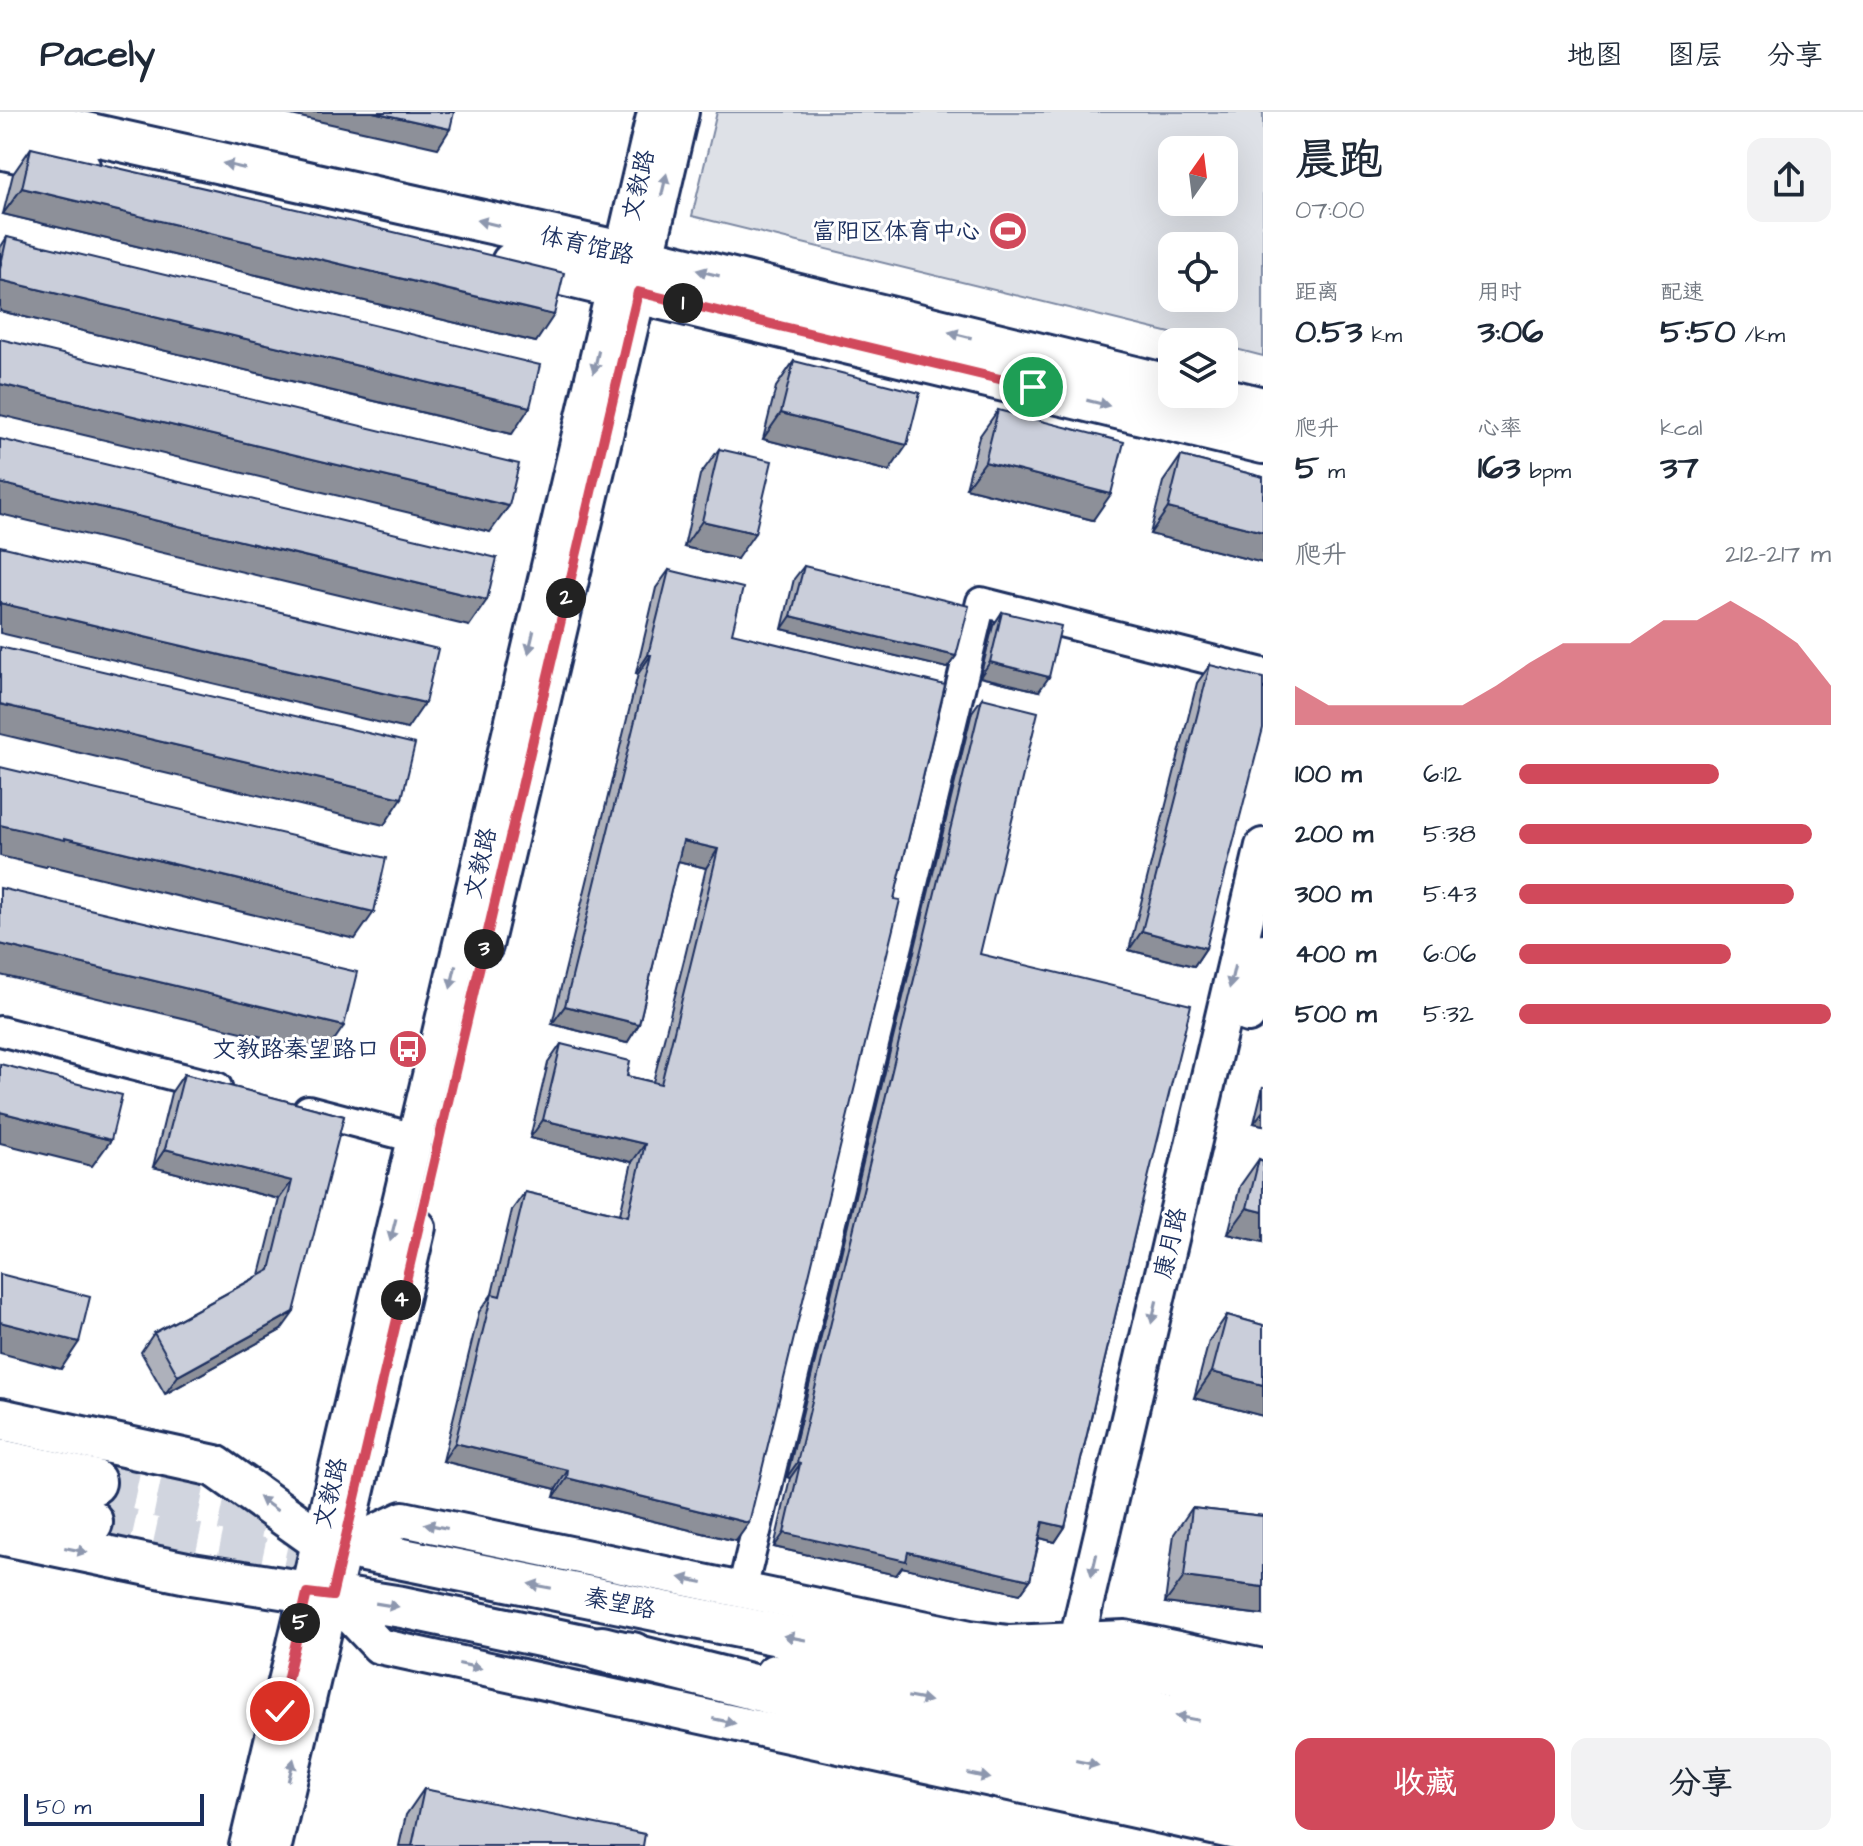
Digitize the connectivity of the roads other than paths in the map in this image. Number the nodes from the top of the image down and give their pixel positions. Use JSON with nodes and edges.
{"nodes":[{"id":1,"x":655,"y":112,"type":"edge"},
{"id":2,"x":681,"y":112,"type":"edge"},
{"id":3,"x":0,"y":114,"type":"edge"},
{"id":4,"x":0,"y":148,"type":"edge"},
{"id":5,"x":630,"y":272,"type":"junction"},
{"id":6,"x":1158,"y":383,"type":"edge"},
{"id":7,"x":1238,"y":402,"type":"edge"},
{"id":8,"x":1263,"y":408,"type":"edge"},
{"id":9,"x":1263,"y":443,"type":"edge"},
{"id":10,"x":1263,"y":673,"type":"edge"},
{"id":11,"x":1263,"y":846,"type":"edge"},
{"id":12,"x":1263,"y":951,"type":"edge"},
{"id":13,"x":0,"y":1031,"type":"edge"},
{"id":14,"x":246,"y":1094,"type":"edge"},
{"id":15,"x":277,"y":1102,"type":"edge"},
{"id":16,"x":415,"y":1138,"type":"junction"},
{"id":17,"x":0,"y":1419,"type":"edge"},
{"id":18,"x":0,"y":1462,"type":"edge"},
{"id":19,"x":0,"y":1503,"type":"edge"},
{"id":20,"x":0,"y":1534,"type":"edge"},
{"id":21,"x":331,"y":1544,"type":"junction"},
{"id":22,"x":742,"y":1590,"type":"junction"},
{"id":23,"x":319,"y":1595,"type":"junction"},
{"id":24,"x":1089,"y":1639,"type":"junction"},
{"id":25,"x":842,"y":1648,"type":"junction"},
{"id":26,"x":602,"y":1649,"type":"junction"},
{"id":27,"x":1263,"y":1667,"type":"edge"},
{"id":28,"x":1263,"y":1694,"type":"edge"},
{"id":29,"x":1263,"y":1733,"type":"edge"},
{"id":30,"x":1263,"y":1767,"type":"edge"},
{"id":31,"x":1263,"y":1801,"type":"edge"},
{"id":32,"x":1263,"y":1838,"type":"edge"},
{"id":33,"x":247,"y":1846,"type":"edge"},
{"id":34,"x":274,"y":1846,"type":"edge"}],
"edges":[{"from":1,"to":5,"type":"street","name":"文教路"},
{"from":5,"to":2,"type":"street","name":"文教路","one_way":true},
{"from":5,"to":3,"type":"main road","name":"体育馆路","one_way":true},
{"from":4,"to":5,"type":"main road","name":"体育馆路"},
{"from":6,"to":5,"type":"main road","name":"体育馆路","one_way":true},
{"from":5,"to":9,"type":"main road","name":"体育馆路","one_way":true},
{"from":5,"to":16,"type":"street","name":"文教路","one_way":true},
{"from":5,"to":21,"type":"street","name":"文教路"},
{"from":7,"to":8,"type":"main road"},
{"from":10,"to":22,"type":"street"},
{"from":11,"to":24,"type":"street","name":"康月路","one_way":true},
{"from":12,"to":24,"type":"street","name":"康月路"},
{"from":13,"to":14,"type":"street"},
{"from":15,"to":16,"type":"street"},
{"from":16,"to":21,"type":"street","name":"文教路","one_way":true},
{"from":21,"to":17,"type":"main road","name":"秦望路","one_way":true},
{"from":18,"to":19,"type":"main road"},
{"from":20,"to":23,"type":"main road","name":"秦望路","one_way":true},
{"from":22,"to":21,"type":"street","one_way":true},
{"from":21,"to":23,"type":"street","name":"文教路"},
{"from":25,"to":21,"type":"main road","name":"秦望路","one_way":true},
{"from":22,"to":24,"type":"street"},
{"from":23,"to":26,"type":"main road","name":"秦望路","one_way":true},
{"from":23,"to":32,"type":"street","one_way":true},
{"from":23,"to":33,"type":"street","name":"文教路"},
{"from":34,"to":23,"type":"street","name":"文教路","one_way":true},
{"from":24,"to":27,"type":"street"},
{"from":25,"to":28,"type":"main road"},
{"from":29,"to":25,"type":"main road","name":"秦望路","one_way":true},
{"from":26,"to":30,"type":"main road","name":"秦望路","one_way":true},
{"from":26,"to":31,"type":"main road","one_way":true}]}
